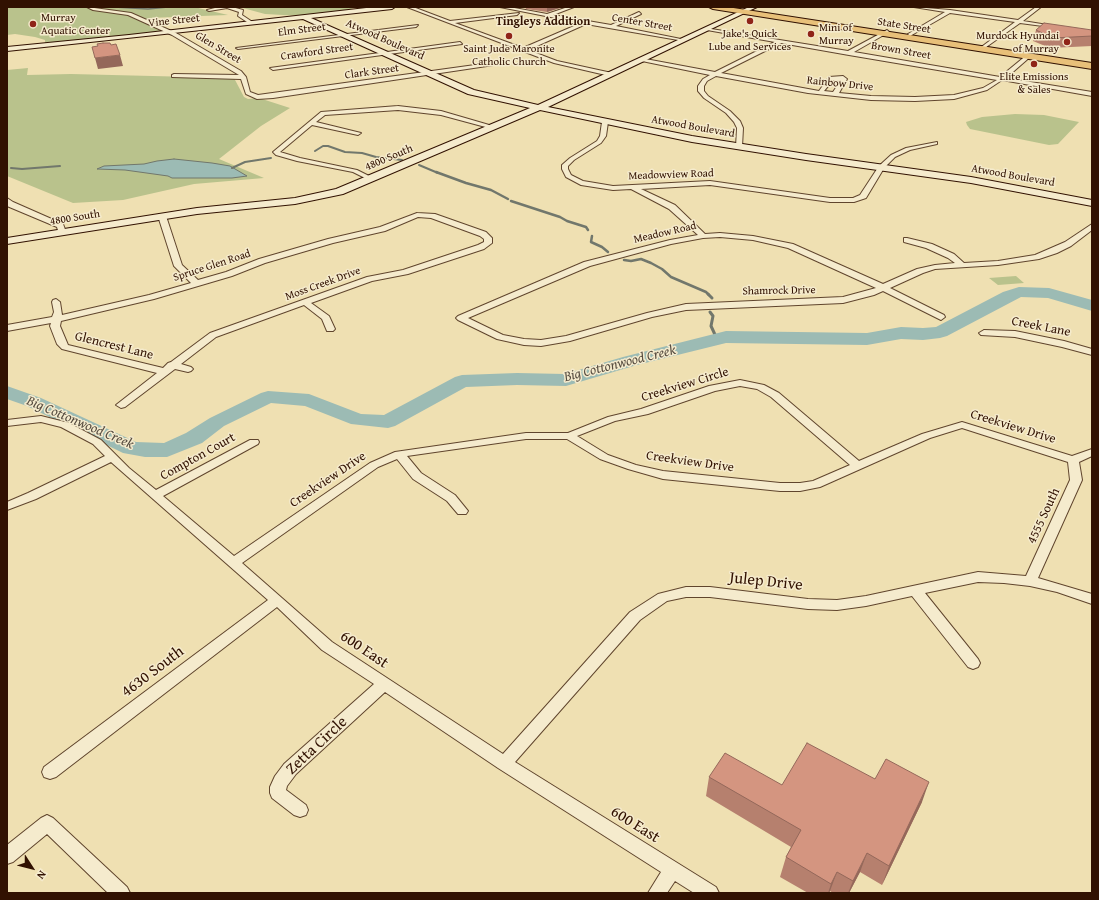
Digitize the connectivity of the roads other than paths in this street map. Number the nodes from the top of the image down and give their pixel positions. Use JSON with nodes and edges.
{"nodes":[{"id":1,"x":89,"y":7,"type":"edge"},
{"id":2,"x":392,"y":7,"type":"edge"},
{"id":3,"x":409,"y":7,"type":"edge"},
{"id":4,"x":502,"y":7,"type":"edge"},
{"id":5,"x":572,"y":7,"type":"edge"},
{"id":6,"x":713,"y":7,"type":"edge"},
{"id":7,"x":732,"y":7,"type":"edge"},
{"id":8,"x":916,"y":7,"type":"edge"},
{"id":9,"x":955,"y":7,"type":"edge"},
{"id":10,"x":1039,"y":7,"type":"edge"},
{"id":11,"x":749,"y":9,"type":"edge"},
{"id":12,"x":209,"y":10,"type":"dead end"},
{"id":13,"x":530,"y":12,"type":"junction"},
{"id":14,"x":948,"y":12,"type":"junction"},
{"id":15,"x":639,"y":13,"type":"dead end"},
{"id":16,"x":547,"y":15,"type":"junction"},
{"id":17,"x":305,"y":18,"type":"junction"},
{"id":18,"x":449,"y":22,"type":"junction"},
{"id":19,"x":586,"y":22,"type":"junction"},
{"id":20,"x":1019,"y":22,"type":"junction"},
{"id":21,"x":252,"y":23,"type":"junction"},
{"id":22,"x":416,"y":26,"type":"dead end"},
{"id":23,"x":611,"y":27,"type":"junction"},
{"id":24,"x":1060,"y":27,"type":"edge"},
{"id":25,"x":707,"y":29,"type":"junction"},
{"id":26,"x":170,"y":32,"type":"junction"},
{"id":27,"x":885,"y":32,"type":"junction"},
{"id":28,"x":344,"y":35,"type":"junction"},
{"id":29,"x":910,"y":35,"type":"junction"},
{"id":30,"x":684,"y":40,"type":"junction"},
{"id":31,"x":781,"y":41,"type":"junction"},
{"id":32,"x":460,"y":43,"type":"dead end"},
{"id":33,"x":238,"y":48,"type":"dead end"},
{"id":34,"x":983,"y":48,"type":"junction"},
{"id":35,"x":7,"y":49,"type":"edge"},
{"id":36,"x":523,"y":50,"type":"junction"},
{"id":37,"x":385,"y":53,"type":"junction"},
{"id":38,"x":849,"y":53,"type":"junction"},
{"id":39,"x":1028,"y":56,"type":"junction"},
{"id":40,"x":640,"y":60,"type":"junction"},
{"id":41,"x":504,"y":63,"type":"dead end"},
{"id":42,"x":1092,"y":63,"type":"edge"},
{"id":43,"x":1092,"y":66,"type":"edge"},
{"id":44,"x":273,"y":68,"type":"dead end"},
{"id":45,"x":432,"y":74,"type":"junction"},
{"id":46,"x":610,"y":74,"type":"junction"},
{"id":47,"x":715,"y":74,"type":"junction"},
{"id":48,"x":174,"y":76,"type":"dead end"},
{"id":49,"x":243,"y":77,"type":"junction"},
{"id":50,"x":1001,"y":78,"type":"junction"},
{"id":51,"x":821,"y":92,"type":"junction"},
{"id":52,"x":835,"y":94,"type":"junction"},
{"id":53,"x":1092,"y":94,"type":"edge"},
{"id":54,"x":267,"y":97,"type":"joint"},
{"id":55,"x":539,"y":108,"type":"junction"},
{"id":56,"x":605,"y":122,"type":"junction"},
{"id":57,"x":311,"y":123,"type":"junction"},
{"id":58,"x":493,"y":128,"type":"junction"},
{"id":59,"x":358,"y":133,"type":"dead end"},
{"id":60,"x":935,"y":143,"type":"dead end"},
{"id":61,"x":739,"y":147,"type":"junction"},
{"id":62,"x":881,"y":167,"type":"junction"},
{"id":63,"x":371,"y":179,"type":"junction"},
{"id":64,"x":632,"y":188,"type":"junction"},
{"id":65,"x":7,"y":200,"type":"edge"},
{"id":66,"x":1092,"y":203,"type":"edge"},
{"id":67,"x":162,"y":216,"type":"junction"},
{"id":68,"x":1092,"y":226,"type":"edge"},
{"id":69,"x":62,"y":232,"type":"junction"},
{"id":70,"x":703,"y":236,"type":"junction"},
{"id":71,"x":489,"y":240,"type":"joint"},
{"id":72,"x":907,"y":240,"type":"dead end"},
{"id":73,"x":7,"y":241,"type":"edge"},
{"id":74,"x":962,"y":265,"type":"junction"},
{"id":75,"x":196,"y":283,"type":"junction"},
{"id":76,"x":884,"y":288,"type":"junction"},
{"id":77,"x":56,"y":302,"type":"dead end"},
{"id":78,"x":305,"y":302,"type":"junction"},
{"id":79,"x":941,"y":317,"type":"dead end"},
{"id":80,"x":57,"y":318,"type":"junction"},
{"id":81,"x":461,"y":318,"type":"joint"},
{"id":82,"x":7,"y":328,"type":"edge"},
{"id":83,"x":330,"y":329,"type":"dead end"},
{"id":84,"x":984,"y":333,"type":"dead end"},
{"id":85,"x":1092,"y":352,"type":"edge"},
{"id":86,"x":171,"y":365,"type":"junction"},
{"id":87,"x":188,"y":369,"type":"dead end"},
{"id":88,"x":163,"y":372,"type":"junction"},
{"id":89,"x":121,"y":405,"type":"dead end"},
{"id":90,"x":13,"y":423,"type":"edge"},
{"id":91,"x":568,"y":436,"type":"junction"},
{"id":92,"x":254,"y":442,"type":"dead end"},
{"id":93,"x":1092,"y":452,"type":"edge"},
{"id":94,"x":399,"y":454,"type":"junction"},
{"id":95,"x":112,"y":457,"type":"junction"},
{"id":96,"x":1073,"y":460,"type":"junction"},
{"id":97,"x":857,"y":465,"type":"junction"},
{"id":98,"x":155,"y":496,"type":"junction"},
{"id":99,"x":7,"y":506,"type":"edge"},
{"id":100,"x":462,"y":511,"type":"dead end"},
{"id":101,"x":234,"y":562,"type":"junction"},
{"id":102,"x":1030,"y":581,"type":"junction"},
{"id":103,"x":915,"y":590,"type":"junction"},
{"id":104,"x":277,"y":600,"type":"junction"},
{"id":105,"x":1092,"y":600,"type":"edge"},
{"id":106,"x":973,"y":663,"type":"dead end"},
{"id":107,"x":384,"y":684,"type":"junction"},
{"id":108,"x":504,"y":763,"type":"junction"},
{"id":109,"x":50,"y":772,"type":"dead end"},
{"id":110,"x":300,"y":810,"type":"dead end"},
{"id":111,"x":7,"y":856,"type":"edge"},
{"id":112,"x":673,"y":869,"type":"junction"},
{"id":113,"x":121,"y":893,"type":"edge"},
{"id":114,"x":657,"y":893,"type":"edge"},
{"id":115,"x":710,"y":893,"type":"edge"}],
"edges":[{"from":1,"to":26,"type":"street","name":"Glen Street"},
{"from":2,"to":17,"type":"street","name":"Vine Street"},
{"from":3,"to":18,"type":"street"},
{"from":4,"to":13,"type":"street","name":"Center Street"},
{"from":5,"to":16,"type":"street"},
{"from":6,"to":11,"type":"main road","name":"State Street"},
{"from":7,"to":11,"type":"main road","name":"State Street"},
{"from":8,"to":14,"type":"street"},
{"from":9,"to":14,"type":"street"},
{"from":10,"to":20,"type":"street"},
{"from":11,"to":25,"type":"street","name":"4800 South"},
{"from":11,"to":27,"type":"main road","name":"State Street"},
{"from":12,"to":21,"type":"street"},
{"from":13,"to":16,"type":"street","name":"Center Street"},
{"from":13,"to":18,"type":"street"},
{"from":14,"to":20,"type":"street"},
{"from":14,"to":29,"type":"street"},
{"from":15,"to":23,"type":"street"},
{"from":16,"to":19,"type":"street","name":"Center Street"},
{"from":17,"to":21,"type":"street","name":"Vine Street"},
{"from":17,"to":28,"type":"street","name":"Atwood Boulevard"},
{"from":18,"to":36,"type":"street"},
{"from":19,"to":23,"type":"street","name":"Center Street"},
{"from":19,"to":36,"type":"street"},
{"from":20,"to":24,"type":"street"},
{"from":20,"to":34,"type":"street"},
{"from":21,"to":26,"type":"street","name":"Vine Street"},
{"from":22,"to":28,"type":"street","name":"Elm Street"},
{"from":23,"to":30,"type":"street","name":"Center Street"},
{"from":25,"to":30,"type":"street","name":"4800 South"},
{"from":25,"to":31,"type":"street","name":"Brown Street"},
{"from":26,"to":35,"type":"street","name":"Vine Street"},
{"from":26,"to":49,"type":"street","name":"Glen Street"},
{"from":27,"to":29,"type":"main road","name":"State Street"},
{"from":27,"to":34,"type":"main road","name":"State Street"},
{"from":27,"to":38,"type":"street"},
{"from":28,"to":33,"type":"street","name":"Elm Street"},
{"from":28,"to":37,"type":"street","name":"Atwood Boulevard"},
{"from":29,"to":34,"type":"main road","name":"State Street"},
{"from":30,"to":40,"type":"street","name":"4800 South"},
{"from":31,"to":38,"type":"street","name":"Brown Street"},
{"from":31,"to":47,"type":"street"},
{"from":32,"to":37,"type":"street","name":"Crawford Street"},
{"from":34,"to":39,"type":"main road","name":"State Street"},
{"from":34,"to":42,"type":"main road","name":"State Street"},
{"from":36,"to":46,"type":"street"},
{"from":37,"to":44,"type":"street","name":"Crawford Street"},
{"from":37,"to":45,"type":"street","name":"Atwood Boulevard"},
{"from":38,"to":50,"type":"street","name":"Brown Street"},
{"from":39,"to":43,"type":"main road","name":"State Street"},
{"from":39,"to":50,"type":"street","name":"Rainbow Drive"},
{"from":40,"to":46,"type":"street","name":"4800 South"},
{"from":40,"to":47,"type":"street","name":"Rainbow Drive"},
{"from":41,"to":45,"type":"street","name":"Clark Street"},
{"from":45,"to":54,"type":"street","name":"Clark Street"},
{"from":45,"to":55,"type":"street","name":"Atwood Boulevard"},
{"from":46,"to":55,"type":"street","name":"4800 South"},
{"from":47,"to":51,"type":"street","name":"Rainbow Drive"},
{"from":47,"to":61,"type":"street"},
{"from":48,"to":49,"type":"street"},
{"from":49,"to":54,"type":"street","name":"Glen Street"},
{"from":50,"to":52,"type":"street","name":"Rainbow Drive"},
{"from":50,"to":53,"type":"street","name":"Brown Street"},
{"from":51,"to":52,"type":"street","name":"Rainbow Drive"},
{"from":51,"to":52,"type":"street"},
{"from":55,"to":56,"type":"street","name":"Atwood Boulevard"},
{"from":55,"to":58,"type":"street","name":"4800 South"},
{"from":56,"to":61,"type":"street","name":"Atwood Boulevard"},
{"from":56,"to":64,"type":"street","name":"Meadowview Road"},
{"from":57,"to":58,"type":"street"},
{"from":57,"to":59,"type":"street"},
{"from":57,"to":63,"type":"street"},
{"from":58,"to":63,"type":"street","name":"4800 South"},
{"from":60,"to":62,"type":"street","name":"Meadowview Road"},
{"from":61,"to":62,"type":"street","name":"Atwood Boulevard"},
{"from":62,"to":64,"type":"street","name":"Meadowview Road"},
{"from":62,"to":66,"type":"street","name":"Atwood Boulevard"},
{"from":63,"to":67,"type":"street","name":"4800 South"},
{"from":64,"to":70,"type":"street"},
{"from":65,"to":69,"type":"street"},
{"from":67,"to":69,"type":"street","name":"4800 South"},
{"from":67,"to":75,"type":"street"},
{"from":68,"to":74,"type":"street","name":"Shamrock Drive"},
{"from":69,"to":73,"type":"street","name":"4800 South"},
{"from":70,"to":76,"type":"street","name":"Meadow Road"},
{"from":70,"to":81,"type":"street","name":"Meadow Road"},
{"from":71,"to":75,"type":"street","name":"Spruce Glen Road"},
{"from":71,"to":78,"type":"street","name":"Moss Creek Drive"},
{"from":72,"to":74,"type":"street"},
{"from":74,"to":76,"type":"street","name":"Shamrock Drive"},
{"from":75,"to":80,"type":"street","name":"Spruce Glen Road"},
{"from":76,"to":79,"type":"street","name":"Meadow Road"},
{"from":76,"to":81,"type":"street","name":"Shamrock Drive"},
{"from":77,"to":80,"type":"street"},
{"from":78,"to":83,"type":"street"},
{"from":78,"to":86,"type":"street","name":"Moss Creek Drive"},
{"from":80,"to":82,"type":"street","name":"Spruce Glen Road"},
{"from":80,"to":88,"type":"street","name":"Glencrest Lane"},
{"from":84,"to":85,"type":"street","name":"Creek Lane"},
{"from":86,"to":87,"type":"street"},
{"from":86,"to":88,"type":"street","name":"Moss Creek Drive"},
{"from":88,"to":89,"type":"street","name":"Moss Creek Drive"},
{"from":90,"to":95,"type":"street","name":"600 East"},
{"from":91,"to":94,"type":"street","name":"Creekview Drive"},
{"from":91,"to":97,"type":"street","name":"Creekview Drive"},
{"from":91,"to":97,"type":"street","name":"Creekview Circle"},
{"from":92,"to":98,"type":"street","name":"Compton Court"},
{"from":93,"to":96,"type":"street"},
{"from":94,"to":100,"type":"street"},
{"from":94,"to":101,"type":"street","name":"Creekview Drive"},
{"from":95,"to":98,"type":"street","name":"600 East"},
{"from":95,"to":99,"type":"street"},
{"from":96,"to":97,"type":"street","name":"Creekview Drive"},
{"from":96,"to":102,"type":"street","name":"4555 South"},
{"from":98,"to":101,"type":"street","name":"600 East"},
{"from":101,"to":104,"type":"street","name":"600 East"},
{"from":102,"to":103,"type":"street","name":"Julep Drive"},
{"from":102,"to":105,"type":"street","name":"Julep Drive"},
{"from":103,"to":106,"type":"street"},
{"from":103,"to":108,"type":"street","name":"Julep Drive"},
{"from":104,"to":107,"type":"street","name":"600 East"},
{"from":104,"to":109,"type":"street","name":"4630 South"},
{"from":107,"to":108,"type":"street","name":"600 East"},
{"from":107,"to":110,"type":"street","name":"Zetta Circle"},
{"from":108,"to":112,"type":"street","name":"600 East"},
{"from":111,"to":113,"type":"street"},
{"from":112,"to":114,"type":"street"},
{"from":112,"to":115,"type":"street","name":"600 East"}]}
